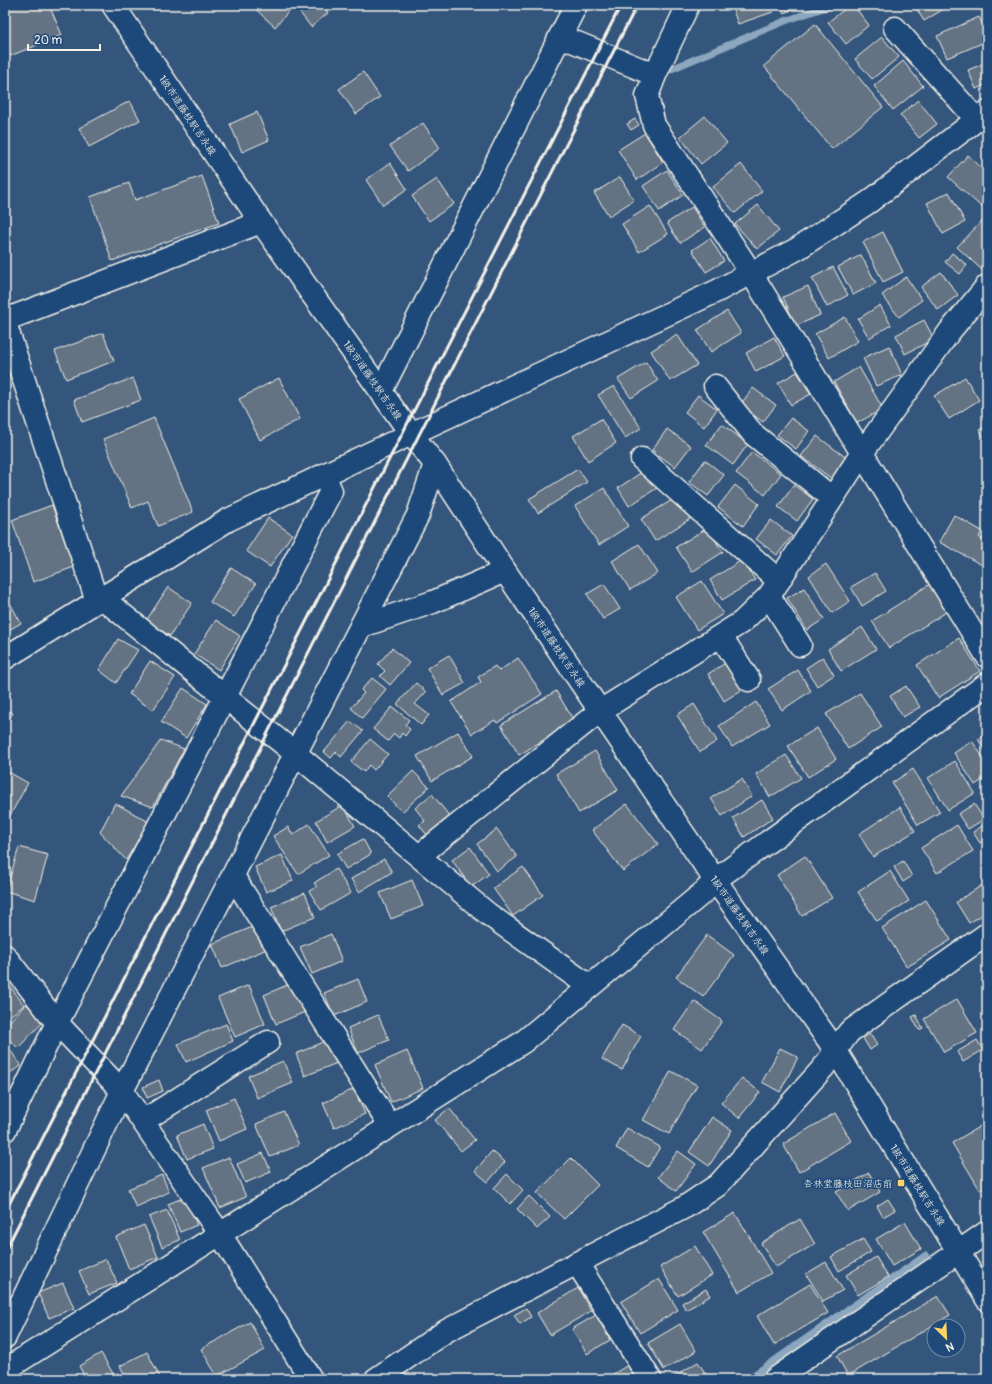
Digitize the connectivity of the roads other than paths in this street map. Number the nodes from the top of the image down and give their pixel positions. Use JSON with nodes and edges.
{"nodes":[{"id":1,"x":113,"y":5,"type":"edge"},
{"id":2,"x":576,"y":5,"type":"edge"},
{"id":3,"x":688,"y":5,"type":"edge"},
{"id":4,"x":895,"y":28,"type":"dead end"},
{"id":5,"x":560,"y":36,"type":"junction"},
{"id":6,"x":655,"y":75,"type":"junction"},
{"id":7,"x":982,"y":116,"type":"edge"},
{"id":8,"x":261,"y":222,"type":"junction"},
{"id":9,"x":751,"y":273,"type":"junction"},
{"id":10,"x":987,"y":286,"type":"edge"},
{"id":11,"x":5,"y":322,"type":"edge"},
{"id":12,"x":715,"y":386,"type":"dead end"},
{"id":13,"x":381,"y":391,"type":"junction"},
{"id":14,"x":411,"y":434,"type":"junction"},
{"id":15,"x":862,"y":453,"type":"junction"},
{"id":16,"x":642,"y":458,"type":"dead end"},
{"id":17,"x":435,"y":464,"type":"junction"},
{"id":18,"x":324,"y":475,"type":"junction"},
{"id":19,"x":832,"y":498,"type":"junction"},
{"id":20,"x":504,"y":570,"type":"junction"},
{"id":21,"x":774,"y":588,"type":"junction"},
{"id":22,"x":99,"y":600,"type":"junction"},
{"id":23,"x":362,"y":626,"type":"junction"},
{"id":24,"x":721,"y":636,"type":"junction"},
{"id":25,"x":800,"y":645,"type":"dead end"},
{"id":26,"x":987,"y":656,"type":"edge"},
{"id":27,"x":5,"y":658,"type":"edge"},
{"id":28,"x":749,"y":680,"type":"dead end"},
{"id":29,"x":987,"y":684,"type":"edge"},
{"id":30,"x":225,"y":697,"type":"junction"},
{"id":31,"x":600,"y":711,"type":"junction"},
{"id":32,"x":296,"y":754,"type":"junction"},
{"id":33,"x":419,"y":856,"type":"junction"},
{"id":34,"x":233,"y":876,"type":"junction"},
{"id":35,"x":715,"y":880,"type":"junction"},
{"id":36,"x":987,"y":934,"type":"edge"},
{"id":37,"x":5,"y":956,"type":"edge"},
{"id":38,"x":589,"y":986,"type":"junction"},
{"id":39,"x":57,"y":1023,"type":"junction"},
{"id":40,"x":268,"y":1042,"type":"dead end"},
{"id":41,"x":836,"y":1051,"type":"junction"},
{"id":42,"x":122,"y":1091,"type":"junction"},
{"id":43,"x":142,"y":1121,"type":"junction"},
{"id":44,"x":390,"y":1126,"type":"junction"},
{"id":45,"x":5,"y":1130,"type":"edge"},
{"id":46,"x":987,"y":1232,"type":"edge"},
{"id":47,"x":220,"y":1234,"type":"junction"},
{"id":48,"x":959,"y":1251,"type":"junction"},
{"id":49,"x":577,"y":1263,"type":"junction"},
{"id":50,"x":987,"y":1299,"type":"edge"},
{"id":51,"x":5,"y":1337,"type":"edge"},
{"id":52,"x":5,"y":1370,"type":"edge"},
{"id":53,"x":311,"y":1379,"type":"edge"},
{"id":54,"x":376,"y":1379,"type":"edge"},
{"id":55,"x":650,"y":1379,"type":"edge"},
{"id":56,"x":775,"y":1379,"type":"edge"}],
"edges":[{"from":1,"to":8,"type":"street","name":"1級市道藤枝駅吉永線"},
{"from":2,"to":5,"type":"street"},
{"from":3,"to":6,"type":"street"},
{"from":4,"to":7,"type":"street"},
{"from":5,"to":6,"type":"street"},
{"from":5,"to":13,"type":"street"},
{"from":6,"to":9,"type":"street"},
{"from":7,"to":9,"type":"street"},
{"from":8,"to":11,"type":"street"},
{"from":8,"to":13,"type":"street","name":"1級市道藤枝駅吉永線"},
{"from":9,"to":14,"type":"street"},
{"from":9,"to":15,"type":"street"},
{"from":10,"to":15,"type":"street"},
{"from":11,"to":22,"type":"street"},
{"from":12,"to":19,"type":"street"},
{"from":13,"to":14,"type":"street","name":"1級市道藤枝駅吉永線"},
{"from":14,"to":17,"type":"street","name":"1級市道藤枝駅吉永線"},
{"from":14,"to":18,"type":"street"},
{"from":15,"to":19,"type":"street"},
{"from":15,"to":26,"type":"street"},
{"from":16,"to":21,"type":"street"},
{"from":17,"to":20,"type":"street","name":"1級市道藤枝駅吉永線"},
{"from":17,"to":23,"type":"street"},
{"from":18,"to":22,"type":"street"},
{"from":18,"to":30,"type":"street"},
{"from":19,"to":21,"type":"street"},
{"from":20,"to":23,"type":"street"},
{"from":20,"to":31,"type":"street","name":"1級市道藤枝駅吉永線"},
{"from":21,"to":24,"type":"street"},
{"from":21,"to":25,"type":"street"},
{"from":22,"to":27,"type":"street"},
{"from":22,"to":30,"type":"street"},
{"from":23,"to":32,"type":"street"},
{"from":24,"to":28,"type":"street"},
{"from":24,"to":31,"type":"street"},
{"from":29,"to":35,"type":"street"},
{"from":30,"to":32,"type":"street"},
{"from":30,"to":39,"type":"street"},
{"from":31,"to":33,"type":"street"},
{"from":31,"to":35,"type":"street","name":"1級市道藤枝駅吉永線"},
{"from":32,"to":33,"type":"street"},
{"from":32,"to":34,"type":"street"},
{"from":33,"to":38,"type":"street"},
{"from":34,"to":42,"type":"street"},
{"from":34,"to":44,"type":"street"},
{"from":35,"to":38,"type":"street"},
{"from":35,"to":41,"type":"street","name":"1級市道藤枝駅吉永線"},
{"from":36,"to":41,"type":"street"},
{"from":37,"to":39,"type":"street"},
{"from":38,"to":44,"type":"street"},
{"from":39,"to":42,"type":"street"},
{"from":39,"to":45,"type":"street"},
{"from":40,"to":43,"type":"street"},
{"from":41,"to":48,"type":"street","name":"1級市道藤枝駅吉永線"},
{"from":41,"to":49,"type":"street"},
{"from":42,"to":43,"type":"street"},
{"from":42,"to":51,"type":"street"},
{"from":43,"to":47,"type":"street"},
{"from":44,"to":47,"type":"street"},
{"from":46,"to":48,"type":"street"},
{"from":47,"to":52,"type":"street"},
{"from":47,"to":53,"type":"street"},
{"from":48,"to":50,"type":"street","name":"1級市道藤枝駅吉永線"},
{"from":48,"to":56,"type":"street"},
{"from":49,"to":54,"type":"street"},
{"from":49,"to":55,"type":"street"}]}
